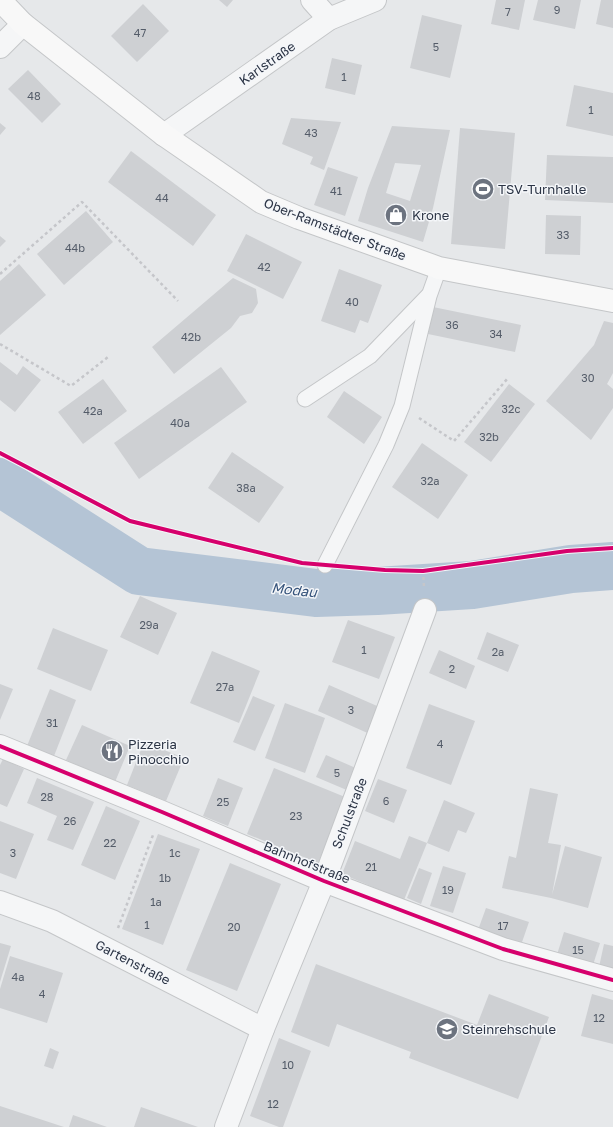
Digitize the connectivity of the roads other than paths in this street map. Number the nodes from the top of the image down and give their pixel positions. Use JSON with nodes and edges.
{"nodes":[{"id":1,"x":0,"y":0,"type":"edge"},
{"id":2,"x":312,"y":0,"type":"edge"},
{"id":3,"x":375,"y":0,"type":"edge"},
{"id":4,"x":329,"y":19,"type":"junction"},
{"id":5,"x":23,"y":24,"type":"junction"},
{"id":6,"x":0,"y":47,"type":"edge"},
{"id":7,"x":164,"y":135,"type":"junction"},
{"id":8,"x":439,"y":268,"type":"junction"},
{"id":9,"x":429,"y":296,"type":"junction"},
{"id":10,"x":613,"y":301,"type":"edge"},
{"id":11,"x":306,"y":399,"type":"dead end"},
{"id":12,"x":325,"y":566,"type":"dead end"},
{"id":13,"x":425,"y":610,"type":"dead end"},
{"id":14,"x":0,"y":746,"type":"edge"},
{"id":15,"x":324,"y":881,"type":"junction"},
{"id":16,"x":0,"y":902,"type":"edge"},
{"id":17,"x":613,"y":980,"type":"edge"},
{"id":18,"x":263,"y":1029,"type":"junction"},
{"id":19,"x":226,"y":1127,"type":"edge"}],
"edges":[{"from":1,"to":5,"type":"main road","name":"Ober-Ramstädter Straße"},
{"from":2,"to":4,"type":"street"},
{"from":3,"to":4,"type":"street","name":"Karlstraße"},
{"from":4,"to":7,"type":"street","name":"Karlstraße"},
{"from":5,"to":6,"type":"street"},
{"from":5,"to":7,"type":"main road","name":"Ober-Ramstädter Straße"},
{"from":7,"to":8,"type":"main road","name":"Ober-Ramstädter Straße"},
{"from":8,"to":9,"type":"lane"},
{"from":8,"to":10,"type":"main road","name":"Ober-Ramstädter Straße"},
{"from":9,"to":11,"type":"lane"},
{"from":9,"to":12,"type":"lane"},
{"from":13,"to":15,"type":"street","name":"Schulstraße"},
{"from":14,"to":15,"type":"street","name":"Bahnhofstraße"},
{"from":15,"to":17,"type":"street","name":"Bahnhofstraße"},
{"from":15,"to":18,"type":"street","name":"Schulstraße"},
{"from":16,"to":18,"type":"street","name":"Gartenstraße"},
{"from":18,"to":19,"type":"street","name":"Schulstraße"}]}
